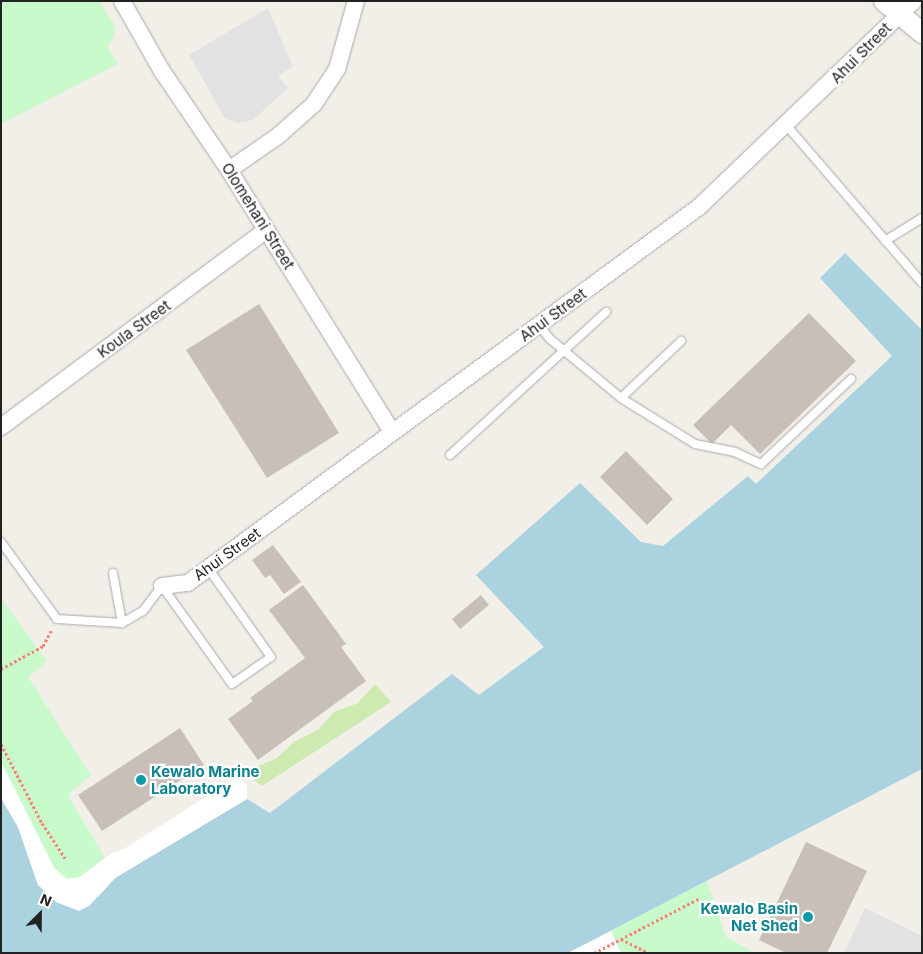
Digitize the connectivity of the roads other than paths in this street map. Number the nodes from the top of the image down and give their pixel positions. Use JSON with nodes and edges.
{"nodes":[{"id":1,"x":122,"y":1,"type":"edge"},
{"id":2,"x":356,"y":1,"type":"edge"},
{"id":3,"x":884,"y":1,"type":"edge"},
{"id":4,"x":914,"y":1,"type":"edge"},
{"id":5,"x":899,"y":16,"type":"junction"},
{"id":6,"x":922,"y":33,"type":"edge"},
{"id":7,"x":787,"y":126,"type":"junction"},
{"id":8,"x":229,"y":170,"type":"junction"},
{"id":9,"x":922,"y":218,"type":"edge"},
{"id":10,"x":266,"y":230,"type":"junction"},
{"id":11,"x":885,"y":241,"type":"junction"},
{"id":12,"x":922,"y":270,"type":"edge"},
{"id":13,"x":913,"y":274,"type":"junction"},
{"id":14,"x":922,"y":283,"type":"edge"},
{"id":15,"x":606,"y":312,"type":"dead end"},
{"id":16,"x":539,"y":325,"type":"junction"},
{"id":17,"x":681,"y":341,"type":"dead end"},
{"id":18,"x":565,"y":350,"type":"junction"},
{"id":19,"x":851,"y":379,"type":"dead end"},
{"id":20,"x":621,"y":398,"type":"junction"},
{"id":21,"x":1,"y":427,"type":"edge"},
{"id":22,"x":392,"y":432,"type":"junction"},
{"id":23,"x":450,"y":454,"type":"dead end"},
{"id":24,"x":1,"y":542,"type":"edge"},
{"id":25,"x":208,"y":568,"type":"junction"},
{"id":26,"x":113,"y":573,"type":"dead end"},
{"id":27,"x":162,"y":586,"type":"junction"},
{"id":28,"x":122,"y":623,"type":"junction"}],
"edges":[{"from":1,"to":8,"type":"street","name":"Olomehani Street"},
{"from":2,"to":8,"type":"street"},
{"from":3,"to":5,"type":"street"},
{"from":4,"to":5,"type":"street","name":"Ahui Street"},
{"from":5,"to":6,"type":"street"},
{"from":5,"to":7,"type":"street","name":"Ahui Street"},
{"from":7,"to":11,"type":"lane"},
{"from":7,"to":16,"type":"street","name":"Ahui Street"},
{"from":8,"to":10,"type":"street","name":"Olomehani Street"},
{"from":9,"to":11,"type":"lane"},
{"from":10,"to":21,"type":"street","name":"Koula Street"},
{"from":10,"to":22,"type":"street","name":"Olomehani Street"},
{"from":11,"to":13,"type":"lane"},
{"from":12,"to":13,"type":"lane"},
{"from":13,"to":14,"type":"lane"},
{"from":15,"to":18,"type":"lane"},
{"from":16,"to":18,"type":"lane"},
{"from":16,"to":22,"type":"street","name":"Ahui Street"},
{"from":17,"to":20,"type":"lane"},
{"from":18,"to":20,"type":"lane"},
{"from":18,"to":23,"type":"lane"},
{"from":19,"to":20,"type":"lane"},
{"from":22,"to":25,"type":"street","name":"Ahui Street"},
{"from":24,"to":28,"type":"lane"},
{"from":25,"to":27,"type":"street","name":"Ahui Street"},
{"from":25,"to":27,"type":"lane"},
{"from":26,"to":28,"type":"lane"},
{"from":27,"to":28,"type":"lane"}]}
